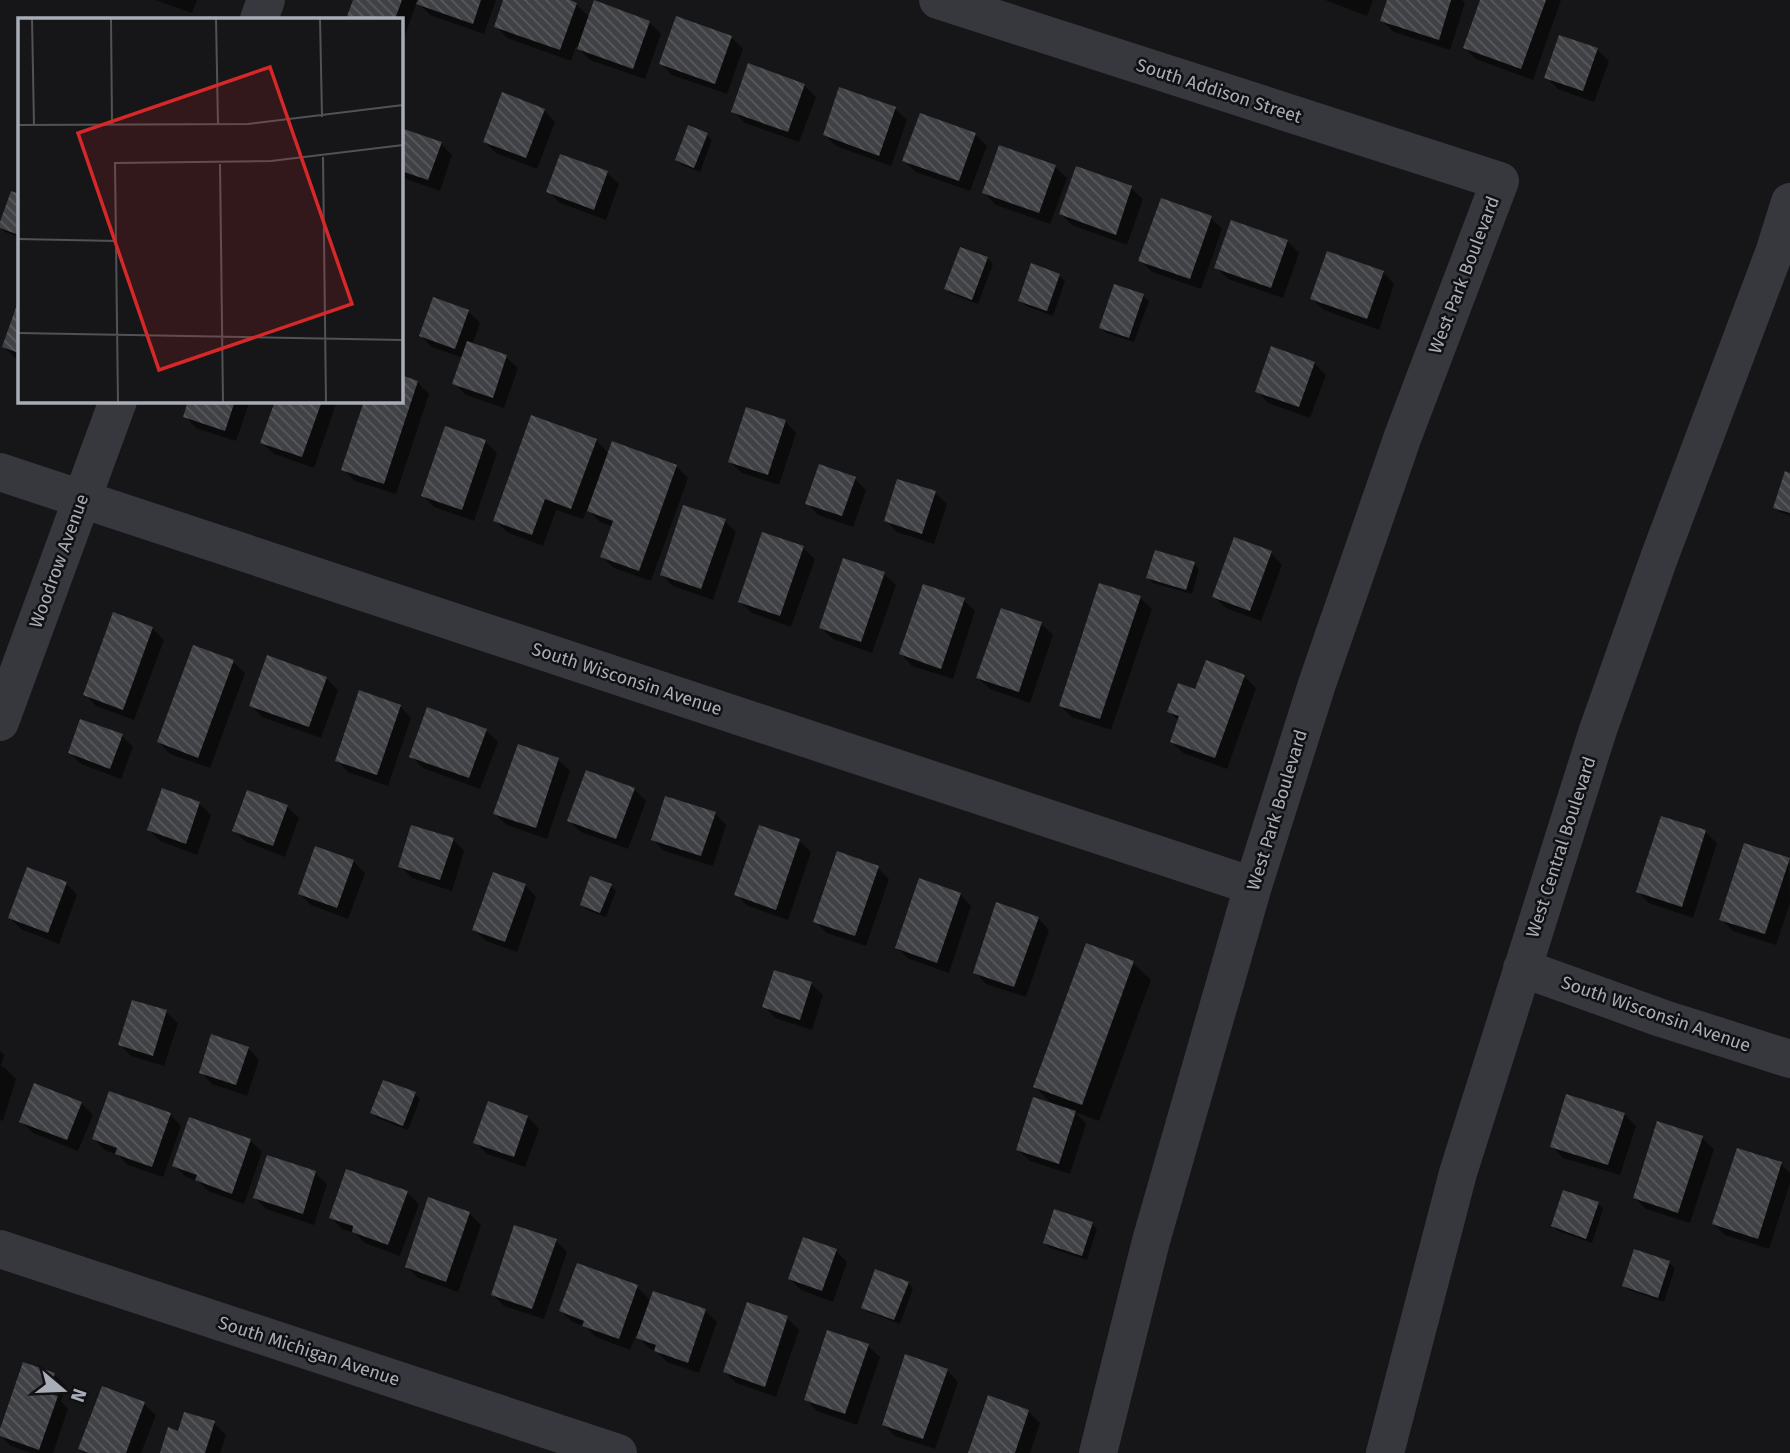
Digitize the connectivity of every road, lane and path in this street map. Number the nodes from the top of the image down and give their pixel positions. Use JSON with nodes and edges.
{"nodes":[{"id":1,"x":266,"y":0,"type":"edge"},
{"id":2,"x":962,"y":4,"type":"edge"},
{"id":3,"x":259,"y":18,"type":"edge"},
{"id":4,"x":1500,"y":181,"type":"joint"},
{"id":5,"x":1790,"y":202,"type":"edge"},
{"id":6,"x":1782,"y":256,"type":"edge"},
{"id":7,"x":118,"y":402,"type":"edge"},
{"id":8,"x":0,"y":472,"type":"edge"},
{"id":9,"x":82,"y":499,"type":"junction"},
{"id":10,"x":0,"y":722,"type":"edge"},
{"id":11,"x":1253,"y":886,"type":"junction"},
{"id":12,"x":1522,"y":968,"type":"junction"},
{"id":13,"x":1790,"y":1059,"type":"edge"},
{"id":14,"x":0,"y":1249,"type":"edge"},
{"id":15,"x":618,"y":1453,"type":"edge"},
{"id":16,"x":1098,"y":1453,"type":"edge"},
{"id":17,"x":1385,"y":1453,"type":"edge"}],
"edges":[{"from":1,"to":3,"type":"street"},
{"from":2,"to":4,"type":"street","name":"South Addison Street"},
{"from":4,"to":11,"type":"street","name":"West Park Boulevard"},
{"from":5,"to":6,"type":"street","name":"West Central Boulevard"},
{"from":6,"to":12,"type":"street","name":"West Central Boulevard"},
{"from":7,"to":9,"type":"street","name":"Woodrow Avenue"},
{"from":8,"to":9,"type":"street","name":"South Wisconsin Avenue"},
{"from":9,"to":10,"type":"street","name":"Woodrow Avenue"},
{"from":9,"to":11,"type":"street","name":"South Wisconsin Avenue"},
{"from":11,"to":16,"type":"street","name":"West Park Boulevard"},
{"from":12,"to":13,"type":"street","name":"South Wisconsin Avenue"},
{"from":12,"to":17,"type":"street","name":"West Central Boulevard"},
{"from":14,"to":15,"type":"street","name":"South Michigan Avenue"}]}
